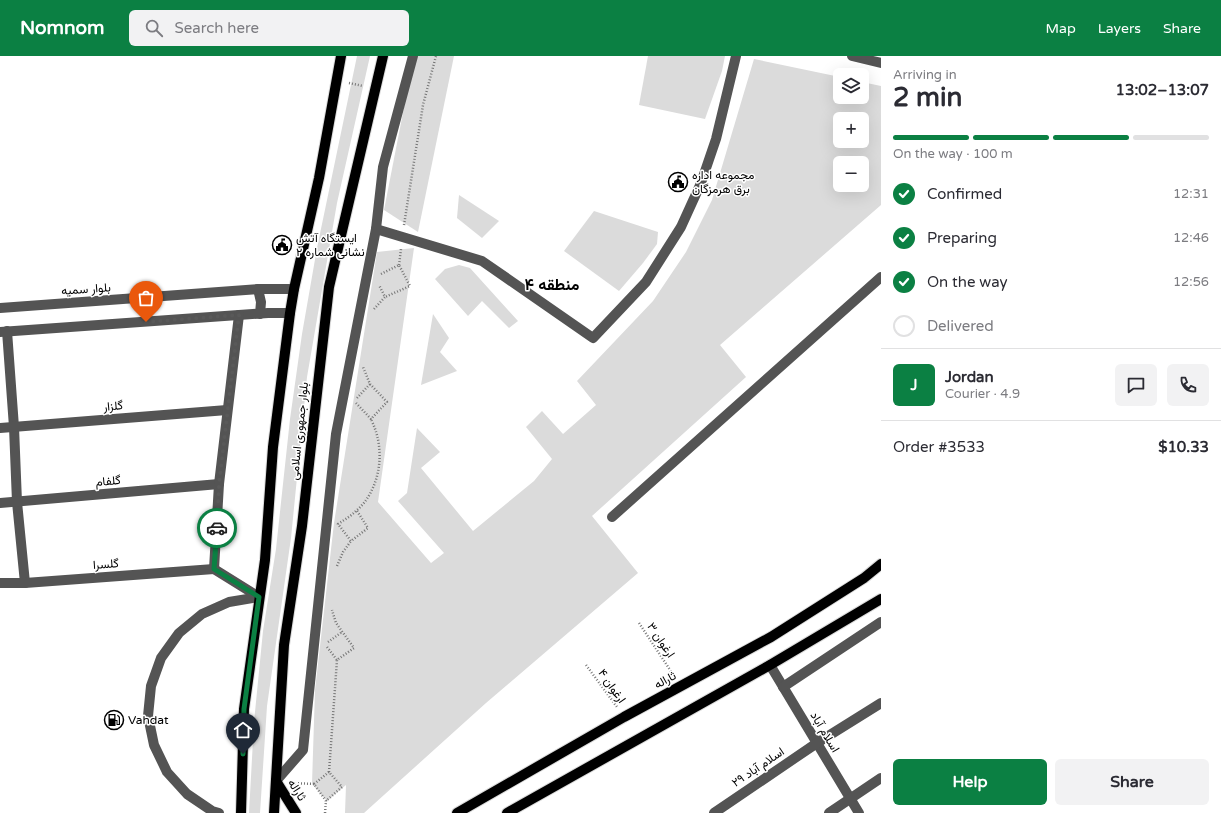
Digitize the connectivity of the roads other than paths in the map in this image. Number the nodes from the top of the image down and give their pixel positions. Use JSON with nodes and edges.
{"nodes":[{"id":1,"x":341,"y":56,"type":"edge"},
{"id":2,"x":383,"y":56,"type":"edge"},
{"id":3,"x":413,"y":56,"type":"edge"},
{"id":4,"x":736,"y":56,"type":"edge"},
{"id":5,"x":852,"y":56,"type":"edge"},
{"id":6,"x":881,"y":63,"type":"edge"},
{"id":7,"x":376,"y":229,"type":"junction"},
{"id":8,"x":881,"y":277,"type":"edge"},
{"id":9,"x":294,"y":289,"type":"junction"},
{"id":10,"x":258,"y":290,"type":"junction"},
{"id":11,"x":0,"y":308,"type":"edge"},
{"id":12,"x":290,"y":313,"type":"junction"},
{"id":13,"x":260,"y":314,"type":"junction"},
{"id":14,"x":239,"y":315,"type":"junction"},
{"id":15,"x":3,"y":331,"type":"edge"},
{"id":16,"x":227,"y":410,"type":"junction"},
{"id":17,"x":14,"y":427,"type":"junction"},
{"id":18,"x":0,"y":428,"type":"edge"},
{"id":19,"x":219,"y":484,"type":"junction"},
{"id":20,"x":17,"y":502,"type":"junction"},
{"id":21,"x":0,"y":503,"type":"edge"},
{"id":22,"x":612,"y":516,"type":"dead end"},
{"id":23,"x":881,"y":564,"type":"edge"},
{"id":24,"x":214,"y":569,"type":"junction"},
{"id":25,"x":25,"y":583,"type":"junction"},
{"id":26,"x":0,"y":584,"type":"edge"},
{"id":27,"x":259,"y":597,"type":"junction"},
{"id":28,"x":881,"y":599,"type":"edge"},
{"id":29,"x":881,"y":622,"type":"edge"},
{"id":30,"x":770,"y":665,"type":"junction"},
{"id":31,"x":783,"y":687,"type":"junction"},
{"id":32,"x":881,"y":703,"type":"edge"},
{"id":33,"x":817,"y":744,"type":"junction"},
{"id":34,"x":881,"y":778,"type":"edge"},
{"id":35,"x":276,"y":781,"type":"junction"},
{"id":36,"x":850,"y":798,"type":"junction"},
{"id":37,"x":513,"y":812,"type":"edge"},
{"id":38,"x":219,"y":813,"type":"edge"},
{"id":39,"x":241,"y":813,"type":"edge"},
{"id":40,"x":274,"y":813,"type":"edge"},
{"id":41,"x":296,"y":813,"type":"edge"},
{"id":42,"x":457,"y":813,"type":"edge"},
{"id":43,"x":714,"y":813,"type":"edge"},
{"id":44,"x":829,"y":813,"type":"edge"},
{"id":45,"x":859,"y":813,"type":"edge"}],
"edges":[{"from":1,"to":9,"type":"main road","name":"بلوار جمهوری اسلامی"},
{"from":2,"to":35,"type":"main road","name":"بلوار جمهوری اسلامی"},
{"from":3,"to":7,"type":"street"},
{"from":4,"to":7,"type":"street"},
{"from":5,"to":6,"type":"street"},
{"from":7,"to":35,"type":"street"},
{"from":8,"to":22,"type":"street"},
{"from":9,"to":10,"type":"street","name":"بلوار سمیه"},
{"from":9,"to":12,"type":"main road","name":"بلوار جمهوری اسلامی"},
{"from":10,"to":11,"type":"street","name":"بلوار سمیه"},
{"from":10,"to":13,"type":"street"},
{"from":12,"to":13,"type":"street"},
{"from":12,"to":27,"type":"main road","name":"بلوار جمهوری اسلامی"},
{"from":13,"to":14,"type":"street"},
{"from":14,"to":15,"type":"street"},
{"from":14,"to":16,"type":"street"},
{"from":15,"to":17,"type":"street"},
{"from":16,"to":17,"type":"street","name":"گلزار"},
{"from":16,"to":19,"type":"street"},
{"from":17,"to":18,"type":"street","name":"گلزار"},
{"from":17,"to":20,"type":"street"},
{"from":19,"to":20,"type":"street","name":"گلفام"},
{"from":19,"to":24,"type":"street"},
{"from":20,"to":21,"type":"street","name":"گلفام"},
{"from":20,"to":25,"type":"street"},
{"from":23,"to":42,"type":"main road","name":"ثاراله"},
{"from":24,"to":25,"type":"street","name":"گلسرا"},
{"from":24,"to":27,"type":"street"},
{"from":25,"to":26,"type":"street","name":"گلسرا"},
{"from":27,"to":38,"type":"street"},
{"from":27,"to":39,"type":"main road","name":"بلوار جمهوری اسلامی"},
{"from":28,"to":30,"type":"main road"},
{"from":29,"to":31,"type":"street"},
{"from":30,"to":31,"type":"street","name":"اسلام آباد"},
{"from":30,"to":37,"type":"main road"},
{"from":31,"to":33,"type":"street","name":"اسلام آباد"},
{"from":32,"to":33,"type":"street","name":"اسلام آباد ۲۹"},
{"from":33,"to":36,"type":"street","name":"اسلام آباد"},
{"from":33,"to":43,"type":"street","name":"اسلام آباد ۲۹"},
{"from":34,"to":36,"type":"street"},
{"from":35,"to":40,"type":"main road","name":"بلوار جمهوری اسلامی"},
{"from":35,"to":41,"type":"main road","name":"ثاراله"},
{"from":36,"to":44,"type":"street"},
{"from":36,"to":45,"type":"street","name":"اسلام آباد"}]}
